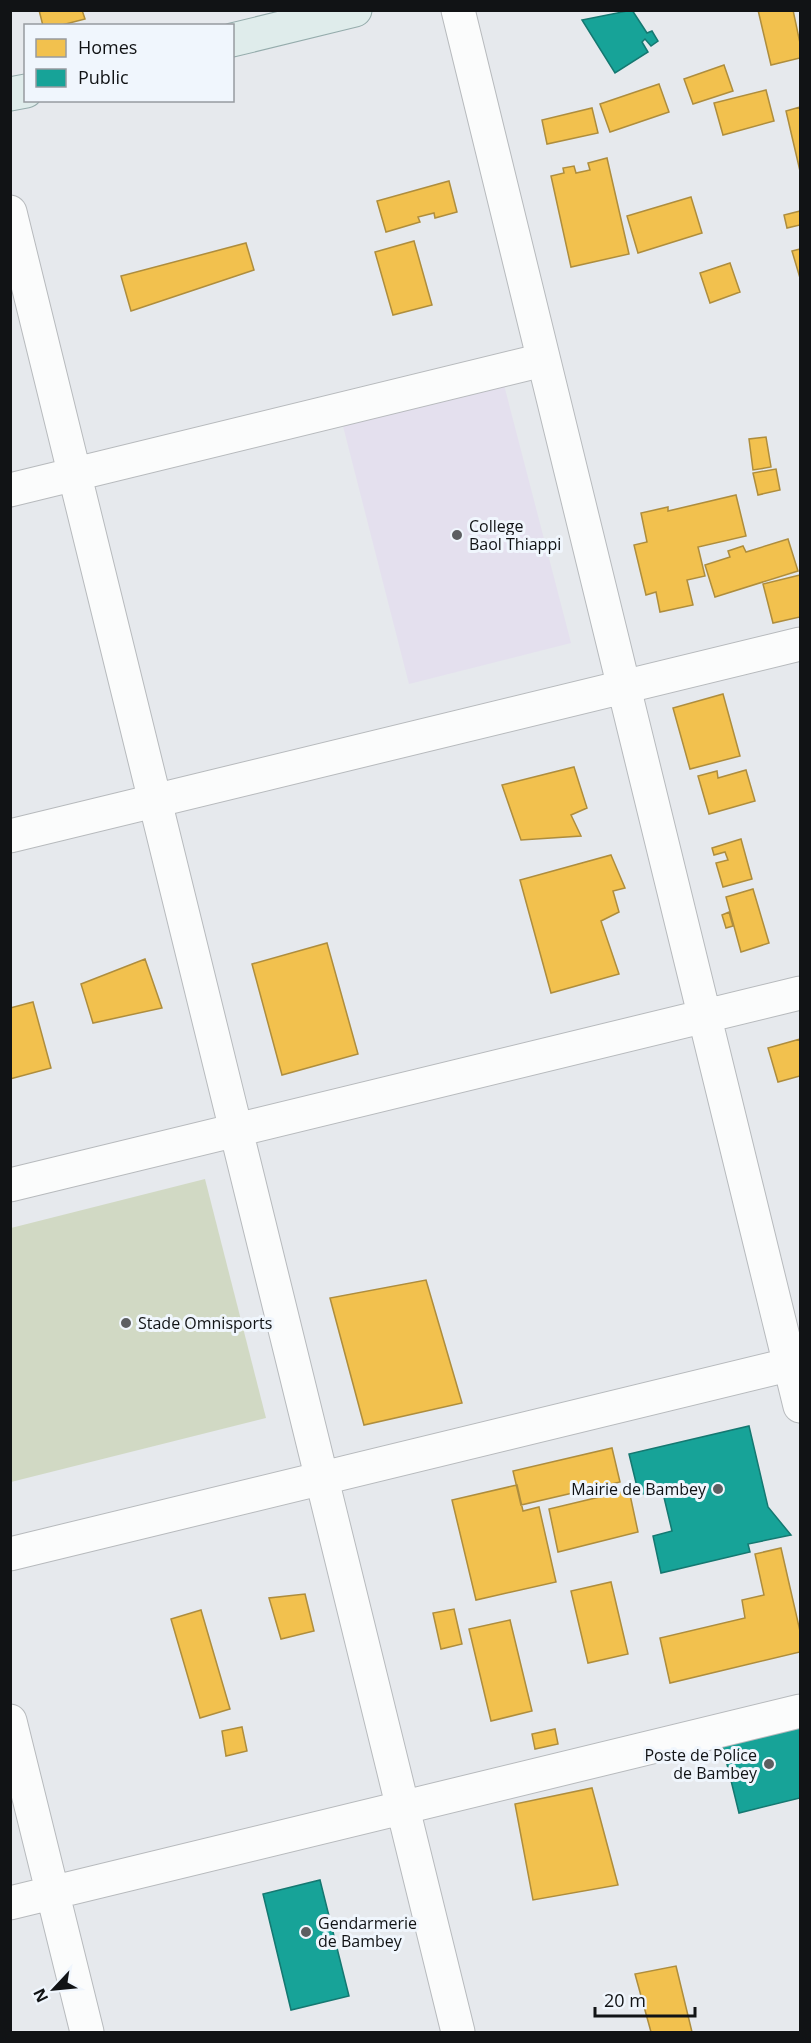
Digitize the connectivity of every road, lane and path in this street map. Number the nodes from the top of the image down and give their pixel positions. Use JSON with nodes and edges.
{"nodes":[{"id":1,"x":355,"y":10,"type":"edge"},
{"id":2,"x":458,"y":10,"type":"edge"},
{"id":3,"x":234,"y":40,"type":"edge"},
{"id":4,"x":10,"y":212,"type":"edge"},
{"id":5,"x":543,"y":360,"type":"junction"},
{"id":6,"x":75,"y":474,"type":"junction"},
{"id":7,"x":10,"y":490,"type":"edge"},
{"id":8,"x":801,"y":644,"type":"edge"},
{"id":9,"x":624,"y":687,"type":"junction"},
{"id":10,"x":155,"y":801,"type":"junction"},
{"id":11,"x":10,"y":836,"type":"edge"},
{"id":12,"x":801,"y":993,"type":"edge"},
{"id":13,"x":705,"y":1017,"type":"junction"},
{"id":14,"x":237,"y":1130,"type":"junction"},
{"id":15,"x":10,"y":1185,"type":"edge"},
{"id":16,"x":795,"y":1363,"type":"edge"},
{"id":17,"x":801,"y":1406,"type":"edge"},
{"id":18,"x":322,"y":1478,"type":"junction"},
{"id":19,"x":10,"y":1554,"type":"edge"},
{"id":20,"x":801,"y":1710,"type":"edge"},
{"id":21,"x":10,"y":1721,"type":"edge"},
{"id":22,"x":403,"y":1807,"type":"junction"},
{"id":23,"x":53,"y":1893,"type":"junction"},
{"id":24,"x":10,"y":1903,"type":"edge"},
{"id":25,"x":87,"y":2032,"type":"edge"},
{"id":26,"x":458,"y":2032,"type":"edge"}],
"edges":[{"from":1,"to":3,"type":"main road"},
{"from":2,"to":5,"type":"street"},
{"from":4,"to":6,"type":"street"},
{"from":5,"to":6,"type":"street"},
{"from":5,"to":9,"type":"street"},
{"from":6,"to":7,"type":"street"},
{"from":6,"to":10,"type":"street"},
{"from":8,"to":9,"type":"street"},
{"from":9,"to":10,"type":"street"},
{"from":9,"to":13,"type":"street"},
{"from":10,"to":11,"type":"street"},
{"from":10,"to":14,"type":"street"},
{"from":12,"to":13,"type":"street"},
{"from":13,"to":14,"type":"street"},
{"from":13,"to":16,"type":"street"},
{"from":14,"to":15,"type":"street"},
{"from":14,"to":18,"type":"street"},
{"from":16,"to":17,"type":"street"},
{"from":16,"to":18,"type":"street"},
{"from":18,"to":19,"type":"street"},
{"from":18,"to":22,"type":"street"},
{"from":20,"to":22,"type":"street"},
{"from":21,"to":23,"type":"street"},
{"from":22,"to":23,"type":"street"},
{"from":22,"to":26,"type":"street"},
{"from":23,"to":24,"type":"street"},
{"from":23,"to":25,"type":"street"}]}
